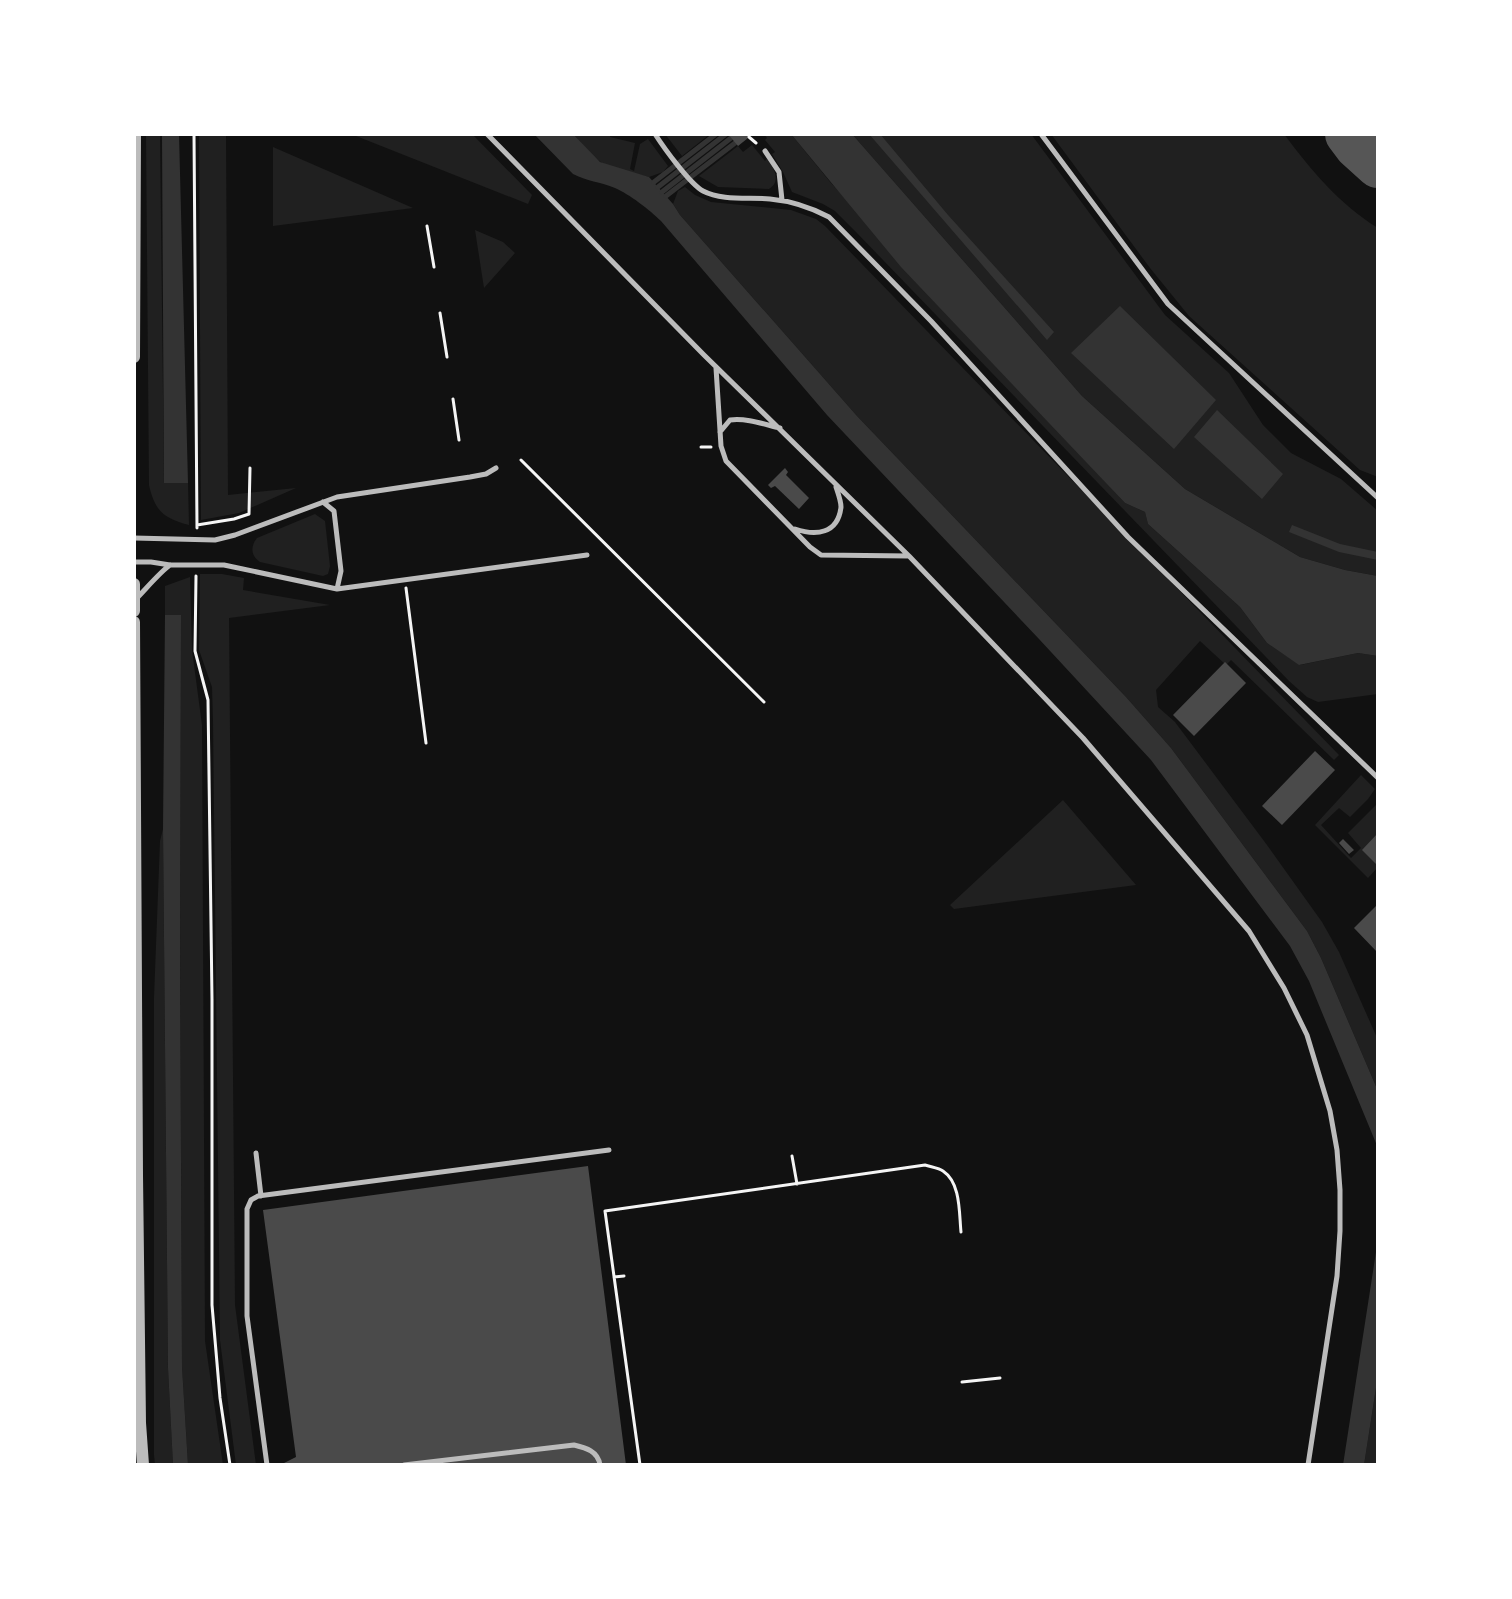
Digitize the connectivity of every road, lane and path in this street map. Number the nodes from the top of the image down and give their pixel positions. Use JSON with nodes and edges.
{"nodes":[{"id":1,"x":135,"y":134,"type":"edge"},
{"id":2,"x":194,"y":134,"type":"edge"},
{"id":3,"x":487,"y":134,"type":"edge"},
{"id":4,"x":655,"y":134,"type":"edge"},
{"id":5,"x":1041,"y":134,"type":"edge"},
{"id":6,"x":765,"y":151,"type":"dead end"},
{"id":7,"x":782,"y":200,"type":"junction"},
{"id":8,"x":427,"y":226,"type":"dead end"},
{"id":9,"x":434,"y":267,"type":"dead end"},
{"id":10,"x":440,"y":313,"type":"dead end"},
{"id":11,"x":134,"y":357,"type":"edge"},
{"id":12,"x":447,"y":357,"type":"dead end"},
{"id":13,"x":716,"y":367,"type":"junction"},
{"id":14,"x":453,"y":399,"type":"dead end"},
{"id":15,"x":780,"y":428,"type":"junction"},
{"id":16,"x":720,"y":433,"type":"junction"},
{"id":17,"x":459,"y":440,"type":"dead end"},
{"id":18,"x":521,"y":460,"type":"dead end"},
{"id":19,"x":250,"y":468,"type":"dead end"},
{"id":20,"x":496,"y":468,"type":"dead end"},
{"id":21,"x":836,"y":485,"type":"junction"},
{"id":22,"x":1378,"y":498,"type":"edge"},
{"id":23,"x":323,"y":502,"type":"junction"},
{"id":24,"x":197,"y":525,"type":"junction"},
{"id":25,"x":794,"y":529,"type":"junction"},
{"id":26,"x":134,"y":538,"type":"edge"},
{"id":27,"x":197,"y":540,"type":"junction"},
{"id":28,"x":587,"y":555,"type":"dead end"},
{"id":29,"x":909,"y":556,"type":"junction"},
{"id":30,"x":134,"y":562,"type":"edge"},
{"id":31,"x":170,"y":565,"type":"junction"},
{"id":32,"x":196,"y":565,"type":"junction"},
{"id":33,"x":405,"y":580,"type":"junction"},
{"id":34,"x":134,"y":584,"type":"edge"},
{"id":35,"x":337,"y":589,"type":"junction"},
{"id":36,"x":134,"y":601,"type":"edge"},
{"id":37,"x":134,"y":611,"type":"edge"},
{"id":38,"x":134,"y":622,"type":"edge"},
{"id":39,"x":764,"y":702,"type":"dead end"},
{"id":40,"x":426,"y":743,"type":"dead end"},
{"id":41,"x":1378,"y":778,"type":"edge"},
{"id":42,"x":609,"y":1150,"type":"dead end"},
{"id":43,"x":256,"y":1153,"type":"dead end"},
{"id":44,"x":792,"y":1156,"type":"dead end"},
{"id":45,"x":797,"y":1184,"type":"junction"},
{"id":46,"x":261,"y":1196,"type":"junction"},
{"id":47,"x":961,"y":1232,"type":"dead end"},
{"id":48,"x":624,"y":1276,"type":"dead end"},
{"id":49,"x":614,"y":1277,"type":"junction"},
{"id":50,"x":1000,"y":1378,"type":"dead end"},
{"id":51,"x":962,"y":1382,"type":"dead end"},
{"id":52,"x":143,"y":1465,"type":"edge"},
{"id":53,"x":230,"y":1465,"type":"edge"},
{"id":54,"x":267,"y":1465,"type":"edge"},
{"id":55,"x":404,"y":1465,"type":"edge"},
{"id":56,"x":600,"y":1465,"type":"edge"},
{"id":57,"x":640,"y":1465,"type":"edge"},
{"id":58,"x":1308,"y":1465,"type":"edge"}],
"edges":[{"from":1,"to":11,"type":"street"},
{"from":2,"to":24,"type":"path"},
{"from":3,"to":13,"type":"lane"},
{"from":4,"to":7,"type":"lane"},
{"from":5,"to":22,"type":"lane"},
{"from":6,"to":7,"type":"lane"},
{"from":7,"to":41,"type":"lane"},
{"from":8,"to":9,"type":"path"},
{"from":10,"to":12,"type":"path"},
{"from":13,"to":15,"type":"lane"},
{"from":13,"to":16,"type":"lane"},
{"from":14,"to":17,"type":"path"},
{"from":15,"to":16,"type":"lane"},
{"from":15,"to":21,"type":"lane"},
{"from":16,"to":25,"type":"lane"},
{"from":18,"to":39,"type":"path"},
{"from":19,"to":24,"type":"path"},
{"from":20,"to":23,"type":"lane"},
{"from":21,"to":25,"type":"lane"},
{"from":21,"to":29,"type":"lane"},
{"from":23,"to":27,"type":"lane"},
{"from":23,"to":35,"type":"lane"},
{"from":24,"to":27,"type":"path"},
{"from":25,"to":29,"type":"lane"},
{"from":26,"to":27,"type":"lane"},
{"from":28,"to":33,"type":"lane"},
{"from":29,"to":58,"type":"lane"},
{"from":30,"to":31,"type":"lane"},
{"from":31,"to":32,"type":"lane"},
{"from":31,"to":36,"type":"lane"},
{"from":32,"to":35,"type":"lane"},
{"from":32,"to":53,"type":"path"},
{"from":33,"to":35,"type":"lane"},
{"from":33,"to":40,"type":"path"},
{"from":34,"to":36,"type":"street"},
{"from":36,"to":37,"type":"street"},
{"from":38,"to":52,"type":"street"},
{"from":42,"to":46,"type":"lane"},
{"from":43,"to":46,"type":"lane"},
{"from":44,"to":45,"type":"path"},
{"from":45,"to":47,"type":"path"},
{"from":45,"to":49,"type":"path"},
{"from":46,"to":54,"type":"lane"},
{"from":48,"to":49,"type":"path"},
{"from":49,"to":57,"type":"path"},
{"from":50,"to":51,"type":"path"},
{"from":55,"to":56,"type":"lane"}]}
